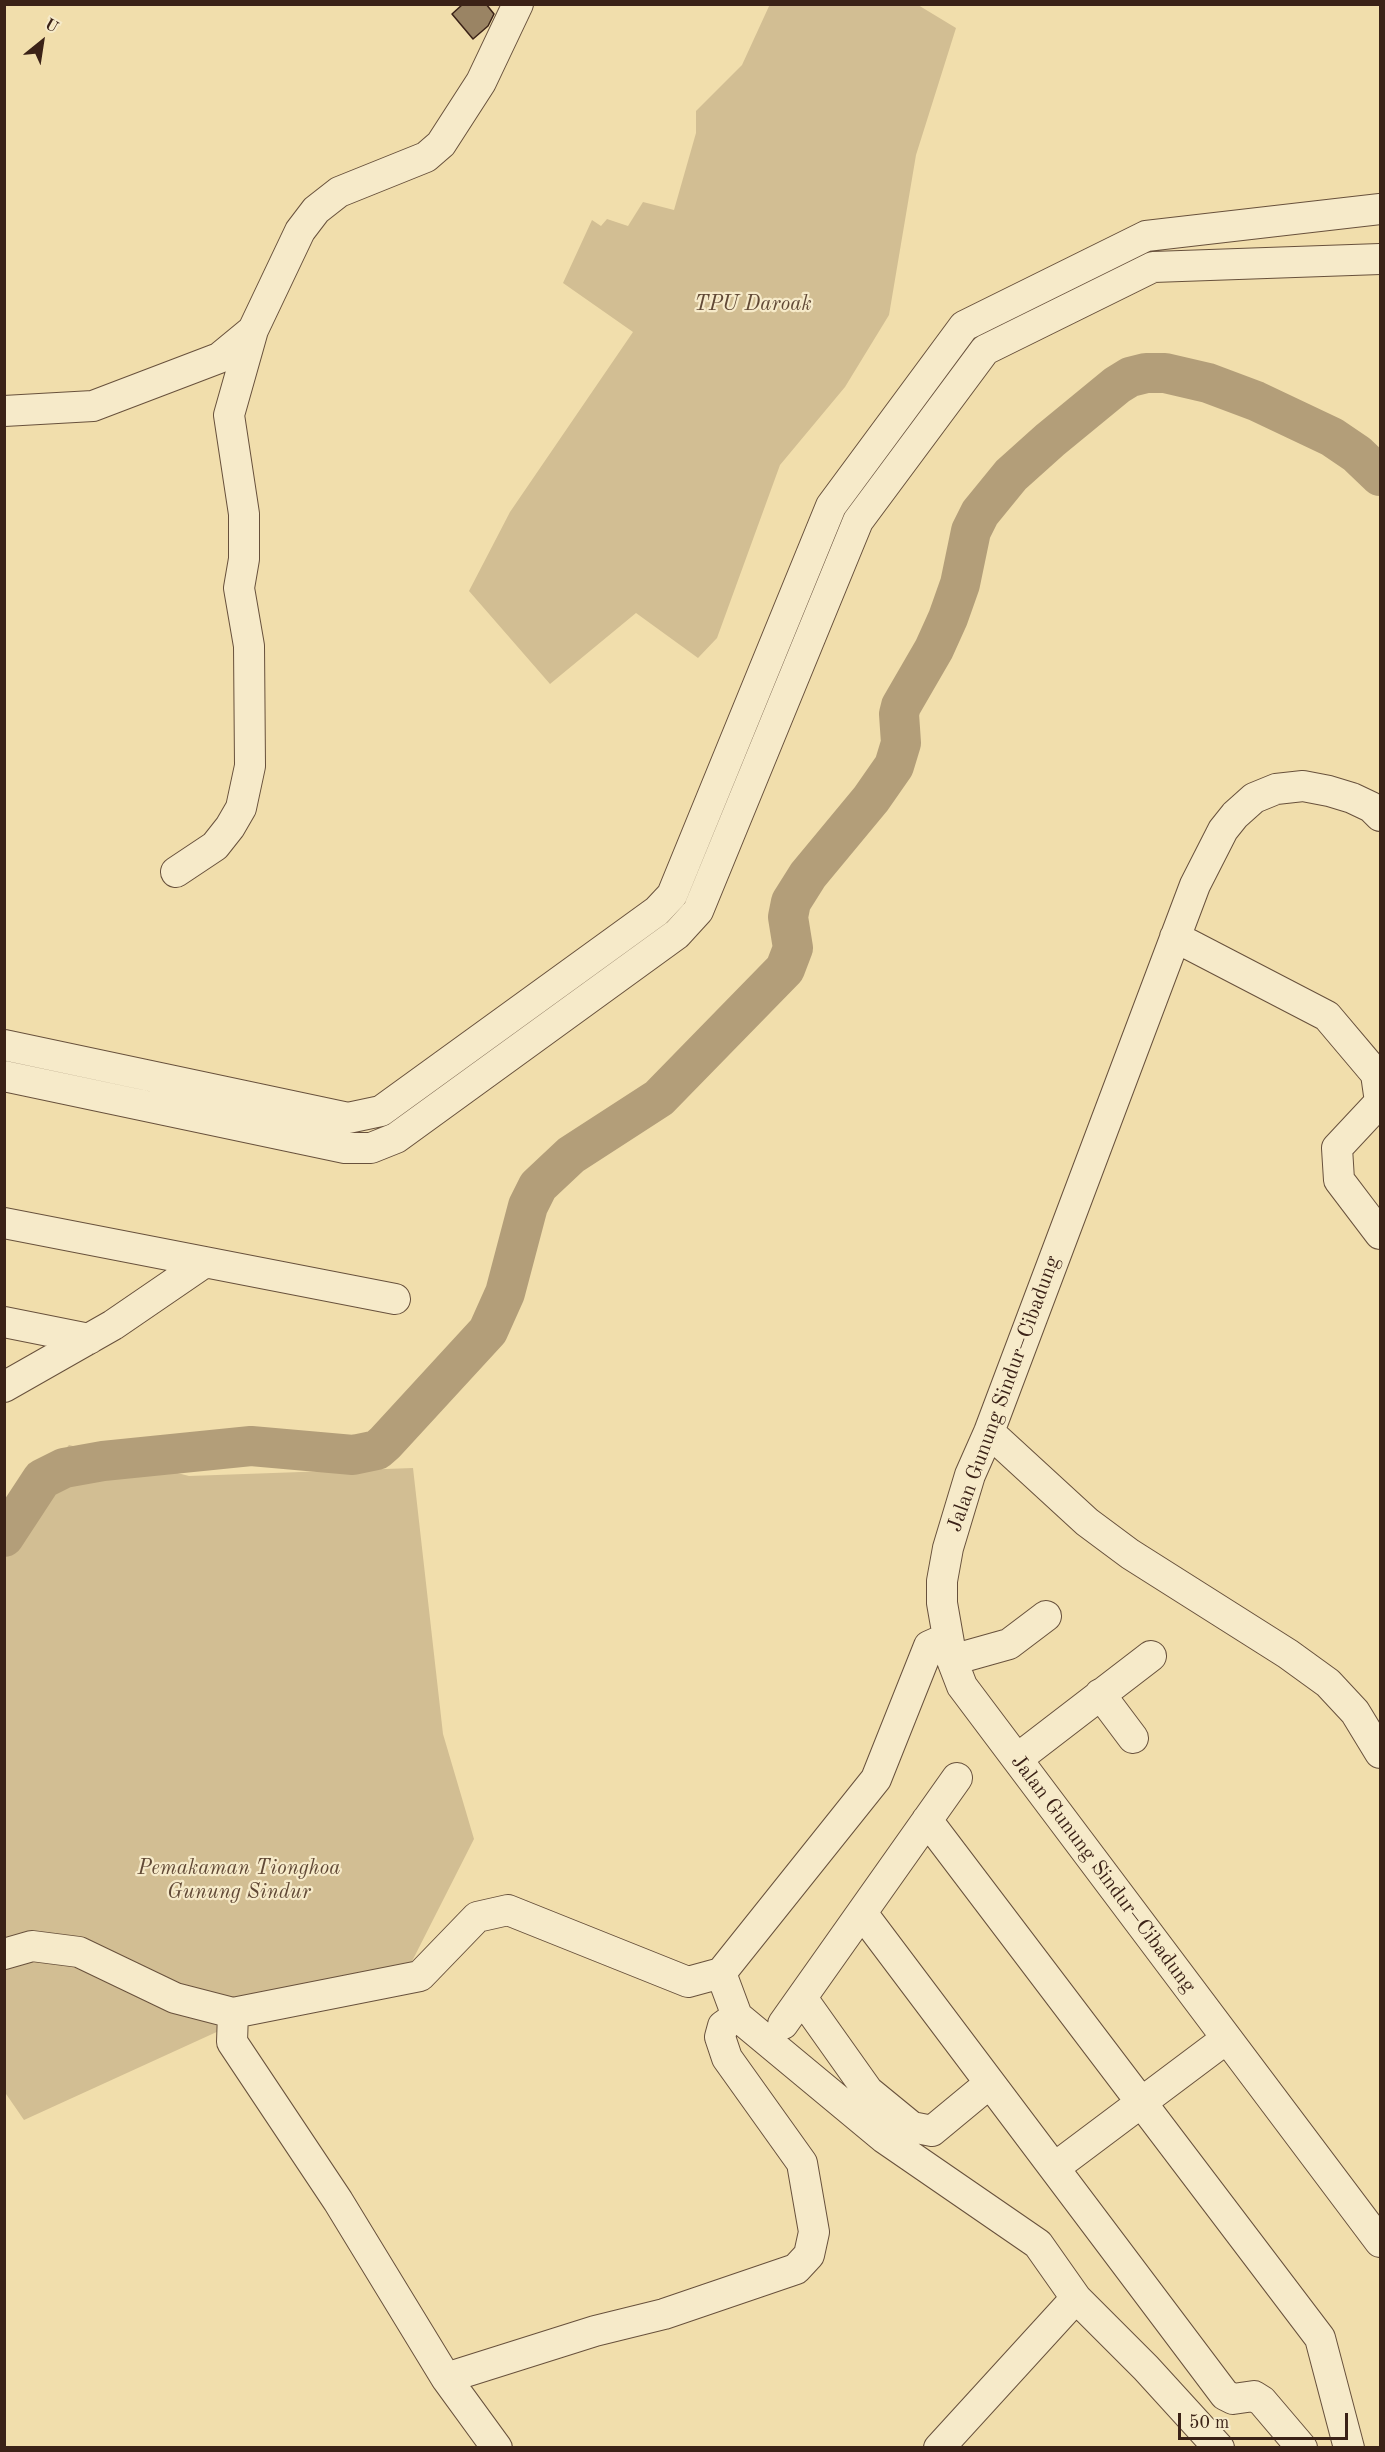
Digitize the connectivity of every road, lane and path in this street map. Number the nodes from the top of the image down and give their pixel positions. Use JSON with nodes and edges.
{"nodes":[{"id":1,"x":518,"y":4,"type":"edge"},
{"id":2,"x":1380,"y":209,"type":"edge"},
{"id":3,"x":1380,"y":259,"type":"edge"},
{"id":4,"x":253,"y":330,"type":"junction"},
{"id":5,"x":4,"y":411,"type":"edge"},
{"id":6,"x":1380,"y":816,"type":"edge"},
{"id":7,"x":176,"y":872,"type":"dead end"},
{"id":8,"x":1176,"y":937,"type":"junction"},
{"id":9,"x":4,"y":1045,"type":"edge"},
{"id":10,"x":4,"y":1076,"type":"edge"},
{"id":11,"x":4,"y":1223,"type":"edge"},
{"id":12,"x":1380,"y":1234,"type":"edge"},
{"id":13,"x":205,"y":1262,"type":"junction"},
{"id":14,"x":395,"y":1299,"type":"dead end"},
{"id":15,"x":4,"y":1322,"type":"edge"},
{"id":16,"x":89,"y":1339,"type":"junction"},
{"id":17,"x":4,"y":1387,"type":"edge"},
{"id":18,"x":989,"y":1432,"type":"junction"},
{"id":19,"x":1046,"y":1616,"type":"dead end"},
{"id":20,"x":949,"y":1649,"type":"junction"},
{"id":21,"x":1151,"y":1656,"type":"dead end"},
{"id":22,"x":1100,"y":1694,"type":"junction"},
{"id":23,"x":1132,"y":1738,"type":"dead end"},
{"id":24,"x":1380,"y":1753,"type":"edge"},
{"id":25,"x":1017,"y":1759,"type":"junction"},
{"id":26,"x":957,"y":1778,"type":"dead end"},
{"id":27,"x":927,"y":1820,"type":"junction"},
{"id":28,"x":862,"y":1913,"type":"junction"},
{"id":29,"x":4,"y":1954,"type":"edge"},
{"id":30,"x":721,"y":1973,"type":"junction"},
{"id":31,"x":802,"y":1998,"type":"junction"},
{"id":32,"x":233,"y":2013,"type":"junction"},
{"id":33,"x":737,"y":2016,"type":"junction"},
{"id":34,"x":783,"y":2024,"type":"dead end"},
{"id":35,"x":1226,"y":2039,"type":"junction"},
{"id":36,"x":990,"y":2083,"type":"junction"},
{"id":37,"x":1141,"y":2103,"type":"junction"},
{"id":38,"x":1054,"y":2168,"type":"junction"},
{"id":39,"x":1380,"y":2242,"type":"edge"},
{"id":40,"x":1076,"y":2298,"type":"junction"},
{"id":41,"x":446,"y":2378,"type":"junction"},
{"id":42,"x":497,"y":2448,"type":"edge"},
{"id":43,"x":939,"y":2448,"type":"edge"},
{"id":44,"x":1219,"y":2448,"type":"edge"},
{"id":45,"x":1302,"y":2448,"type":"edge"},
{"id":46,"x":1349,"y":2448,"type":"edge"}],
"edges":[{"from":1,"to":4,"type":"street"},
{"from":2,"to":9,"type":"street"},
{"from":3,"to":10,"type":"street"},
{"from":4,"to":5,"type":"street"},
{"from":4,"to":7,"type":"street"},
{"from":6,"to":8,"type":"street","name":"Jalan Gunung Sindur–Cibadung"},
{"from":8,"to":12,"type":"street"},
{"from":8,"to":18,"type":"street","name":"Jalan Gunung Sindur–Cibadung"},
{"from":11,"to":13,"type":"street"},
{"from":13,"to":14,"type":"street"},
{"from":13,"to":16,"type":"street"},
{"from":15,"to":16,"type":"street"},
{"from":16,"to":17,"type":"street"},
{"from":18,"to":20,"type":"street","name":"Jalan Gunung Sindur–Cibadung"},
{"from":18,"to":24,"type":"street"},
{"from":19,"to":20,"type":"street"},
{"from":20,"to":25,"type":"street","name":"Jalan Gunung Sindur–Cibadung"},
{"from":20,"to":30,"type":"street"},
{"from":21,"to":22,"type":"street"},
{"from":22,"to":23,"type":"street"},
{"from":22,"to":25,"type":"street"},
{"from":25,"to":35,"type":"street","name":"Jalan Gunung Sindur–Cibadung"},
{"from":26,"to":27,"type":"street"},
{"from":27,"to":28,"type":"street"},
{"from":27,"to":37,"type":"street"},
{"from":28,"to":31,"type":"street"},
{"from":28,"to":36,"type":"street"},
{"from":29,"to":32,"type":"street"},
{"from":30,"to":32,"type":"street"},
{"from":30,"to":33,"type":"street"},
{"from":31,"to":34,"type":"street"},
{"from":31,"to":36,"type":"street"},
{"from":32,"to":41,"type":"street"},
{"from":33,"to":40,"type":"street"},
{"from":33,"to":41,"type":"street"},
{"from":35,"to":37,"type":"street"},
{"from":35,"to":39,"type":"street","name":"Jalan Gunung Sindur–Cibadung"},
{"from":36,"to":38,"type":"street"},
{"from":37,"to":38,"type":"street"},
{"from":37,"to":46,"type":"street"},
{"from":38,"to":45,"type":"street"},
{"from":40,"to":43,"type":"street"},
{"from":40,"to":44,"type":"street"},
{"from":41,"to":42,"type":"street"}]}
